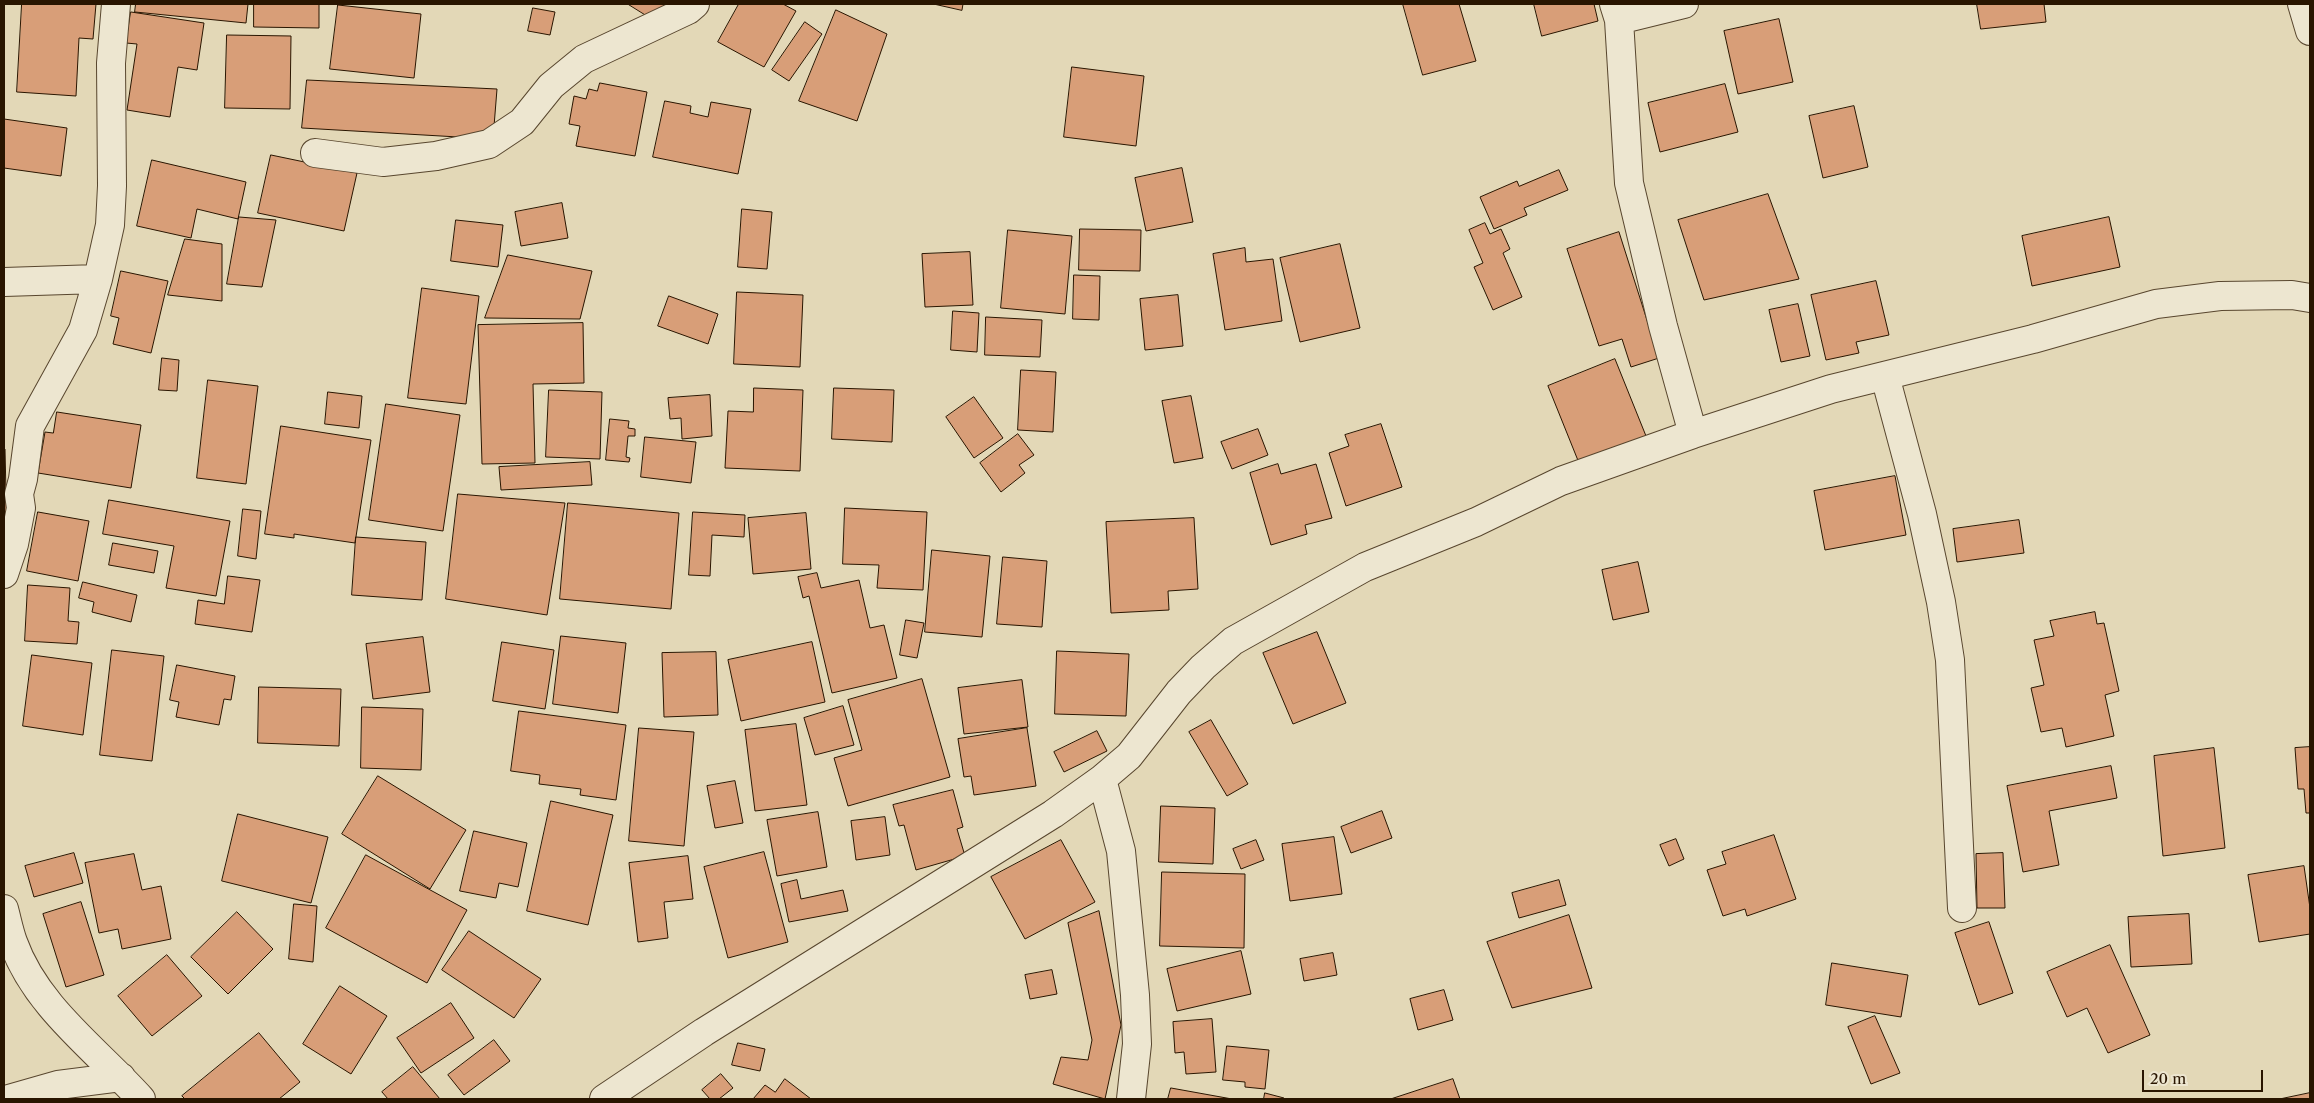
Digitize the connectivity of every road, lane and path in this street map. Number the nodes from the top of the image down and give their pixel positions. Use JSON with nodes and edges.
{"nodes":[{"id":1,"x":116,"y":4,"type":"edge"},
{"id":2,"x":695,"y":4,"type":"edge"},
{"id":3,"x":1684,"y":4,"type":"edge"},
{"id":4,"x":2302,"y":4,"type":"edge"},
{"id":5,"x":1617,"y":12,"type":"edge"},
{"id":6,"x":2310,"y":31,"type":"edge"},
{"id":7,"x":315,"y":153,"type":"dead end"},
{"id":8,"x":98,"y":279,"type":"junction"},
{"id":9,"x":4,"y":282,"type":"edge"},
{"id":10,"x":2310,"y":298,"type":"edge"},
{"id":11,"x":1885,"y":376,"type":"junction"},
{"id":12,"x":1693,"y":434,"type":"junction"},
{"id":13,"x":4,"y":574,"type":"edge"},
{"id":14,"x":1102,"y":779,"type":"junction"},
{"id":15,"x":1962,"y":908,"type":"dead end"},
{"id":16,"x":4,"y":909,"type":"edge"},
{"id":17,"x":8,"y":945,"type":"edge"},
{"id":18,"x":121,"y":1077,"type":"junction"},
{"id":19,"x":9,"y":1099,"type":"edge"},
{"id":20,"x":141,"y":1099,"type":"edge"},
{"id":21,"x":604,"y":1099,"type":"edge"},
{"id":22,"x":1131,"y":1099,"type":"edge"}],
"edges":[{"from":1,"to":8,"type":"street"},
{"from":2,"to":7,"type":"street"},
{"from":3,"to":5,"type":"street"},
{"from":4,"to":6,"type":"street"},
{"from":5,"to":12,"type":"street"},
{"from":8,"to":9,"type":"street"},
{"from":8,"to":13,"type":"street"},
{"from":10,"to":11,"type":"street"},
{"from":11,"to":12,"type":"street"},
{"from":11,"to":15,"type":"street"},
{"from":12,"to":14,"type":"street"},
{"from":14,"to":21,"type":"street"},
{"from":14,"to":22,"type":"street"},
{"from":16,"to":17,"type":"street"},
{"from":17,"to":18,"type":"street"},
{"from":18,"to":19,"type":"street"},
{"from":18,"to":20,"type":"street"}]}
